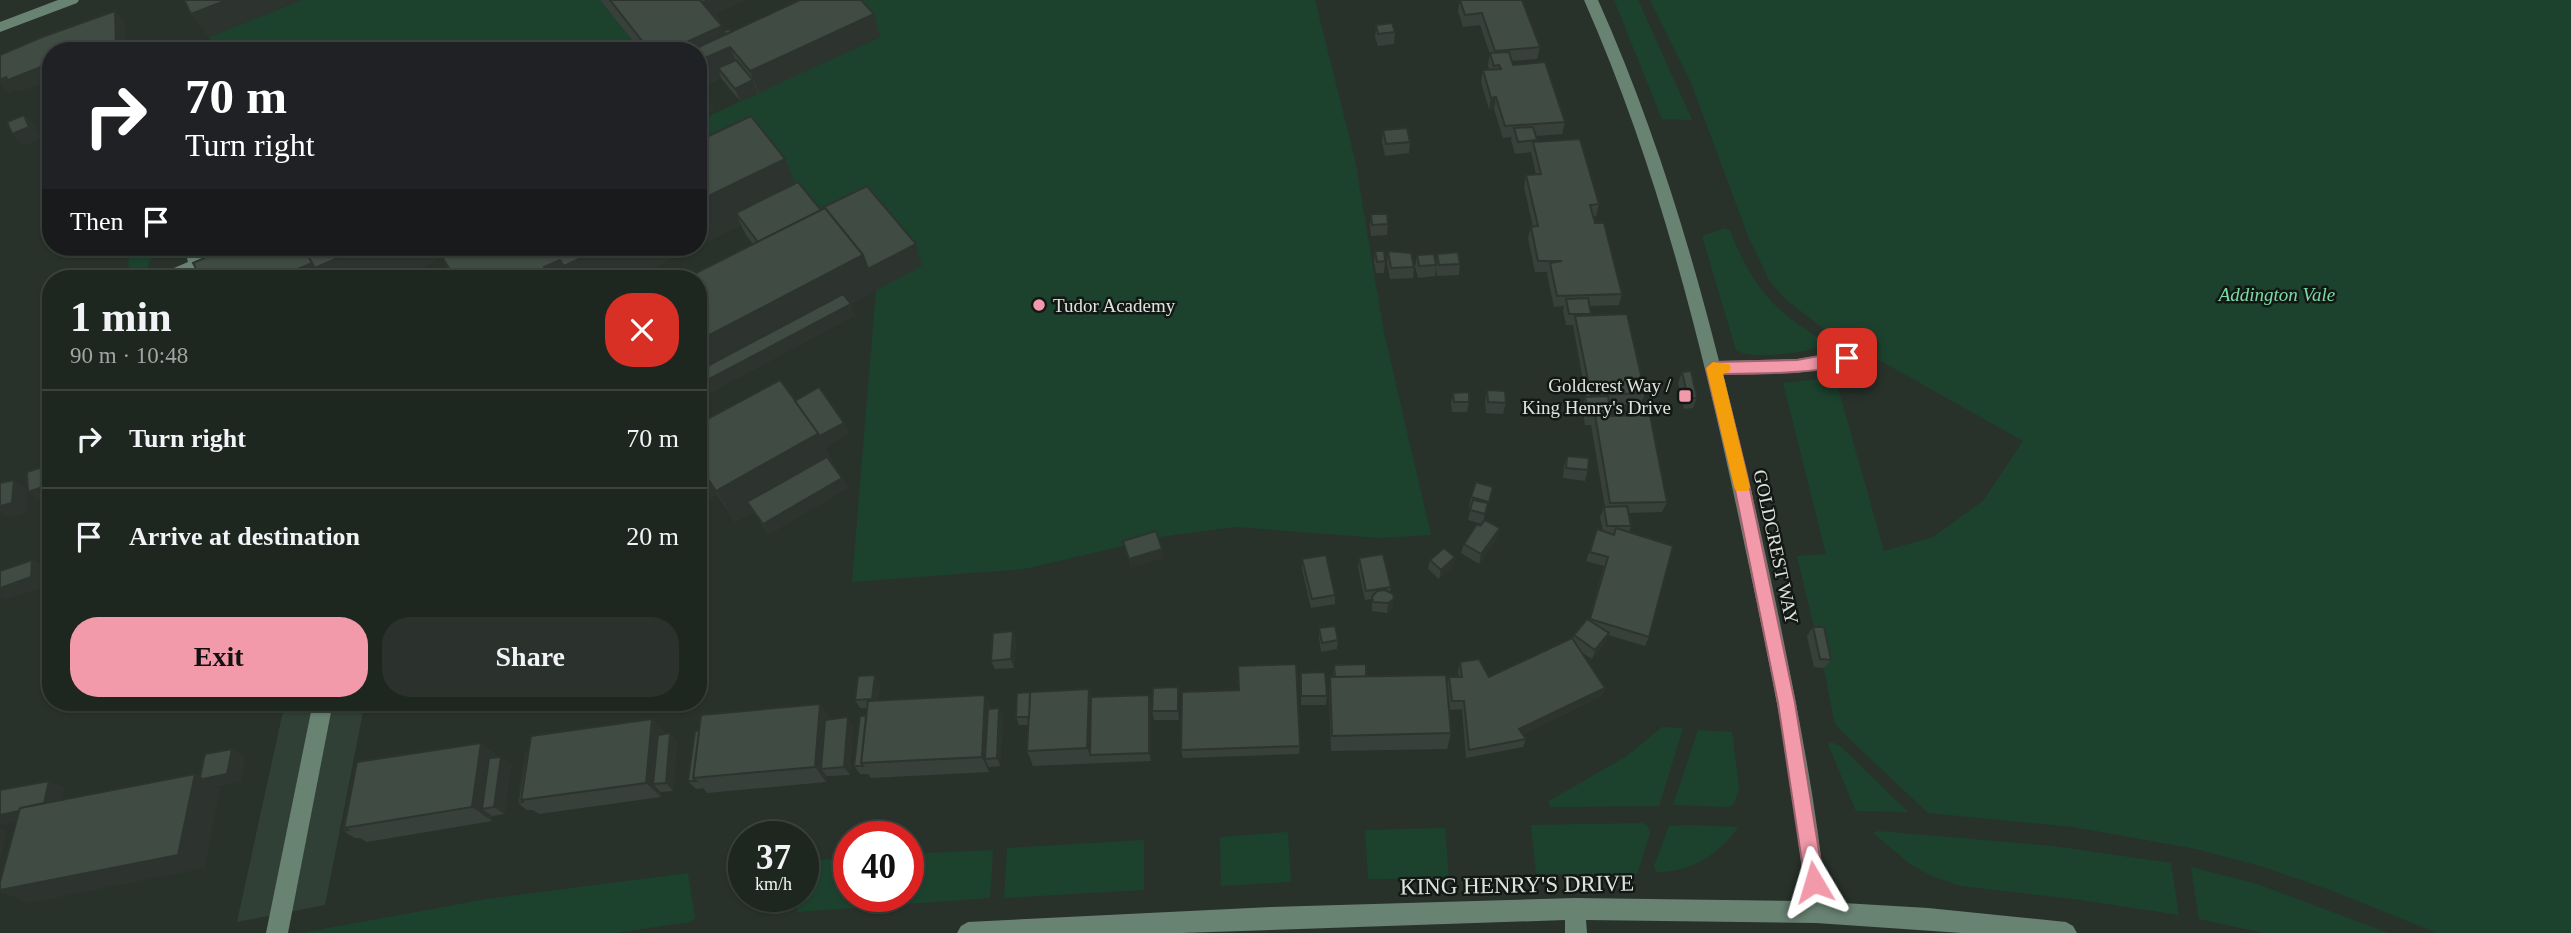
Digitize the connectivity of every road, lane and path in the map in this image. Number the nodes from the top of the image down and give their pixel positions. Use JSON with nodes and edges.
{"nodes":[{"id":1,"x":72,"y":0,"type":"edge"},
{"id":2,"x":1591,"y":0,"type":"edge"},
{"id":3,"x":0,"y":27,"type":"edge"},
{"id":4,"x":194,"y":256,"type":"edge"},
{"id":5,"x":220,"y":256,"type":"edge"},
{"id":6,"x":197,"y":265,"type":"junction"},
{"id":7,"x":185,"y":270,"type":"edge"},
{"id":8,"x":1847,"y":358,"type":"dead end"},
{"id":9,"x":1713,"y":368,"type":"junction"},
{"id":10,"x":321,"y":711,"type":"edge"},
{"id":11,"x":1575,"y":909,"type":"junction"},
{"id":12,"x":1816,"y":912,"type":"junction"},
{"id":13,"x":277,"y":933,"type":"edge"},
{"id":14,"x":968,"y":933,"type":"edge"},
{"id":15,"x":1576,"y":933,"type":"edge"},
{"id":16,"x":2066,"y":933,"type":"edge"}],
"edges":[{"from":1,"to":3,"type":"street"},
{"from":2,"to":9,"type":"street","name":"GOLDCREST WAY"},
{"from":4,"to":6,"type":"street"},
{"from":5,"to":6,"type":"street"},
{"from":6,"to":7,"type":"street"},
{"from":8,"to":9,"type":"street"},
{"from":9,"to":12,"type":"street","name":"GOLDCREST WAY"},
{"from":10,"to":13,"type":"street"},
{"from":11,"to":12,"type":"street","name":"KING HENRY'S DRIVE"},
{"from":11,"to":14,"type":"street","name":"KING HENRY'S DRIVE"},
{"from":11,"to":15,"type":"street"},
{"from":12,"to":16,"type":"street","name":"KING HENRY'S DRIVE"}]}
